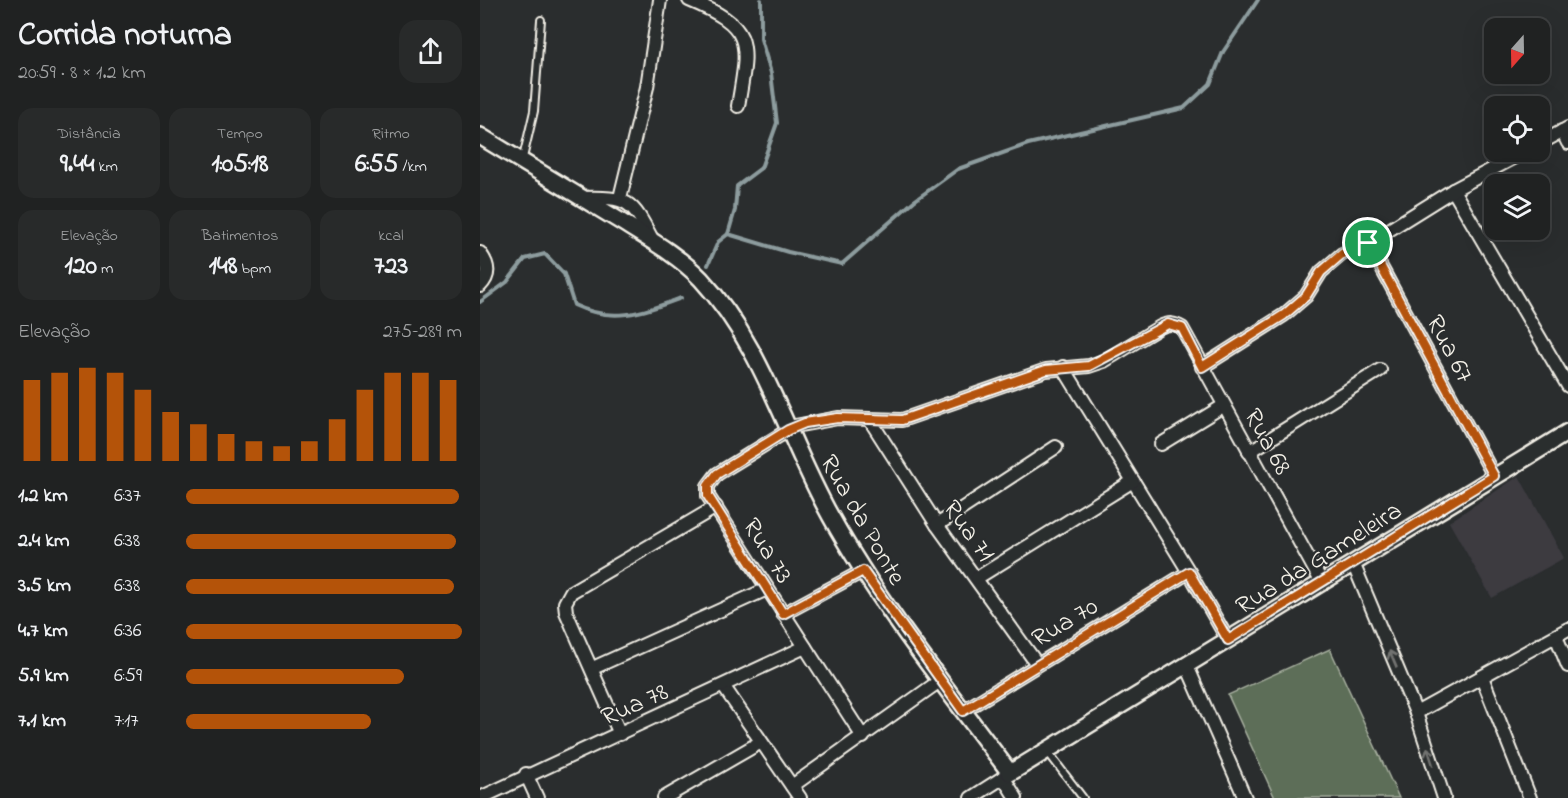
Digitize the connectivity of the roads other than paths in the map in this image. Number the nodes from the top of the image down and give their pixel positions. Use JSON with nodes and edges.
{"nodes":[{"id":1,"x":660,"y":0,"type":"edge"},
{"id":2,"x":689,"y":0,"type":"edge"},
{"id":3,"x":540,"y":20,"type":"dead end"},
{"id":4,"x":738,"y":106,"type":"dead end"},
{"id":5,"x":1565,"y":129,"type":"edge"},
{"id":6,"x":480,"y":136,"type":"edge"},
{"id":7,"x":1550,"y":138,"type":"edge"},
{"id":8,"x":1568,"y":143,"type":"edge"},
{"id":9,"x":522,"y":162,"type":"junction"},
{"id":10,"x":1506,"y":162,"type":"edge"},
{"id":11,"x":1453,"y":190,"type":"junction"},
{"id":12,"x":582,"y":198,"type":"junction"},
{"id":13,"x":620,"y":198,"type":"junction"},
{"id":14,"x":653,"y":242,"type":"junction"},
{"id":15,"x":1368,"y":243,"type":"junction"},
{"id":16,"x":480,"y":253,"type":"edge"},
{"id":17,"x":481,"y":286,"type":"edge"},
{"id":18,"x":1063,"y":367,"type":"junction"},
{"id":19,"x":1202,"y":367,"type":"junction"},
{"id":20,"x":1380,"y":370,"type":"dead end"},
{"id":21,"x":1568,"y":386,"type":"edge"},
{"id":22,"x":1223,"y":406,"type":"junction"},
{"id":23,"x":870,"y":420,"type":"junction"},
{"id":24,"x":788,"y":430,"type":"junction"},
{"id":25,"x":1568,"y":432,"type":"edge"},
{"id":26,"x":1161,"y":444,"type":"dead end"},
{"id":27,"x":1056,"y":447,"type":"dead end"},
{"id":28,"x":1249,"y":452,"type":"junction"},
{"id":29,"x":1494,"y":476,"type":"junction"},
{"id":30,"x":1133,"y":481,"type":"junction"},
{"id":31,"x":716,"y":507,"type":"junction"},
{"id":32,"x":937,"y":525,"type":"junction"},
{"id":33,"x":1353,"y":563,"type":"junction"},
{"id":34,"x":863,"y":571,"type":"junction"},
{"id":35,"x":1189,"y":572,"type":"junction"},
{"id":36,"x":977,"y":578,"type":"junction"},
{"id":37,"x":1321,"y":581,"type":"junction"},
{"id":38,"x":766,"y":590,"type":"junction"},
{"id":39,"x":783,"y":614,"type":"junction"},
{"id":40,"x":1568,"y":629,"type":"edge"},
{"id":41,"x":1556,"y":636,"type":"junction"},
{"id":42,"x":1228,"y":640,"type":"junction"},
{"id":43,"x":805,"y":647,"type":"junction"},
{"id":44,"x":1037,"y":664,"type":"junction"},
{"id":45,"x":1187,"y":666,"type":"junction"},
{"id":46,"x":1568,"y":666,"type":"edge"},
{"id":47,"x":593,"y":668,"type":"junction"},
{"id":48,"x":1482,"y":676,"type":"junction"},
{"id":49,"x":941,"y":680,"type":"junction"},
{"id":50,"x":724,"y":687,"type":"junction"},
{"id":51,"x":963,"y":711,"type":"junction"},
{"id":52,"x":1416,"y":713,"type":"junction"},
{"id":53,"x":620,"y":734,"type":"junction"},
{"id":54,"x":863,"y":737,"type":"junction"},
{"id":55,"x":761,"y":742,"type":"junction"},
{"id":56,"x":1046,"y":751,"type":"junction"},
{"id":57,"x":526,"y":774,"type":"junction"},
{"id":58,"x":1007,"y":775,"type":"junction"},
{"id":59,"x":792,"y":786,"type":"junction"},
{"id":60,"x":480,"y":798,"type":"edge"},
{"id":61,"x":537,"y":798,"type":"edge"},
{"id":62,"x":664,"y":798,"type":"edge"},
{"id":63,"x":800,"y":798,"type":"edge"},
{"id":64,"x":971,"y":798,"type":"edge"},
{"id":65,"x":1016,"y":798,"type":"edge"},
{"id":66,"x":1083,"y":798,"type":"edge"},
{"id":67,"x":1245,"y":798,"type":"edge"},
{"id":68,"x":1444,"y":798,"type":"edge"},
{"id":69,"x":1530,"y":798,"type":"edge"}],
"edges":[{"from":1,"to":13,"type":"street"},
{"from":2,"to":4,"type":"street"},
{"from":3,"to":9,"type":"lane"},
{"from":5,"to":7,"type":"street"},
{"from":5,"to":8,"type":"street"},
{"from":6,"to":9,"type":"street","name":"Rua da Ponte"},
{"from":9,"to":12,"type":"street","name":"Rua da Ponte"},
{"from":10,"to":11,"type":"street"},
{"from":11,"to":15,"type":"street"},
{"from":11,"to":21,"type":"street"},
{"from":12,"to":13,"type":"street"},
{"from":12,"to":14,"type":"street","name":"Rua da Ponte"},
{"from":13,"to":14,"type":"street"},
{"from":14,"to":24,"type":"street","name":"Rua da Ponte"},
{"from":15,"to":19,"type":"street"},
{"from":15,"to":29,"type":"street","name":"Rua 67"},
{"from":16,"to":17,"type":"street"},
{"from":18,"to":19,"type":"street","name":"Rua 68"},
{"from":18,"to":23,"type":"street"},
{"from":18,"to":30,"type":"street"},
{"from":19,"to":22,"type":"street","name":"Rua 68"},
{"from":20,"to":28,"type":"street"},
{"from":22,"to":26,"type":"street"},
{"from":22,"to":28,"type":"street","name":"Rua 68"},
{"from":23,"to":24,"type":"street"},
{"from":23,"to":32,"type":"street","name":"Rua 71"},
{"from":24,"to":31,"type":"street"},
{"from":24,"to":34,"type":"street","name":"Rua da Ponte"},
{"from":25,"to":29,"type":"street","name":"Rua da Gameleira"},
{"from":27,"to":32,"type":"street"},
{"from":28,"to":37,"type":"street","name":"Rua 68"},
{"from":29,"to":33,"type":"street","name":"Rua da Gameleira"},
{"from":30,"to":35,"type":"street"},
{"from":30,"to":36,"type":"street"},
{"from":31,"to":38,"type":"street","name":"Rua 73"},
{"from":31,"to":47,"type":"street","name":"Rua 73"},
{"from":32,"to":36,"type":"street","name":"Rua 71"},
{"from":33,"to":37,"type":"street","name":"Rua da Gameleira"},
{"from":52,"to":33,"type":"street","one_way":true},
{"from":34,"to":39,"type":"street"},
{"from":34,"to":49,"type":"street","name":"Rua da Ponte"},
{"from":35,"to":42,"type":"street"},
{"from":35,"to":44,"type":"street","name":"Rua 70"},
{"from":36,"to":44,"type":"street","name":"Rua 71"},
{"from":37,"to":42,"type":"street","name":"Rua da Gameleira"},
{"from":38,"to":39,"type":"street","name":"Rua 73"},
{"from":38,"to":47,"type":"street"},
{"from":39,"to":43,"type":"street","name":"Rua 73"},
{"from":40,"to":41,"type":"street"},
{"from":41,"to":46,"type":"street"},
{"from":41,"to":48,"type":"street"},
{"from":42,"to":45,"type":"street","name":"Rua da Gameleira"},
{"from":43,"to":50,"type":"street","name":"Rua 78"},
{"from":43,"to":54,"type":"street","name":"Rua 73"},
{"from":44,"to":51,"type":"street","name":"Rua 70"},
{"from":45,"to":56,"type":"street","name":"Rua da Gameleira"},
{"from":45,"to":67,"type":"street"},
{"from":47,"to":53,"type":"street"},
{"from":48,"to":52,"type":"street"},
{"from":48,"to":69,"type":"street"},
{"from":49,"to":51,"type":"street","name":"Rua da Ponte"},
{"from":49,"to":54,"type":"street"},
{"from":50,"to":53,"type":"street","name":"Rua 78"},
{"from":50,"to":55,"type":"street"},
{"from":51,"to":58,"type":"street","name":"Rua da Ponte"},
{"from":68,"to":52,"type":"street","one_way":true},
{"from":53,"to":57,"type":"street","name":"Rua 78"},
{"from":54,"to":59,"type":"street"},
{"from":55,"to":59,"type":"street"},
{"from":55,"to":62,"type":"street"},
{"from":56,"to":58,"type":"street","name":"Rua da Gameleira"},
{"from":56,"to":66,"type":"lane"},
{"from":57,"to":60,"type":"street","name":"Rua 78"},
{"from":57,"to":61,"type":"street"},
{"from":58,"to":64,"type":"street","name":"Rua da Gameleira"},
{"from":58,"to":65,"type":"street"},
{"from":59,"to":63,"type":"street"}]}
